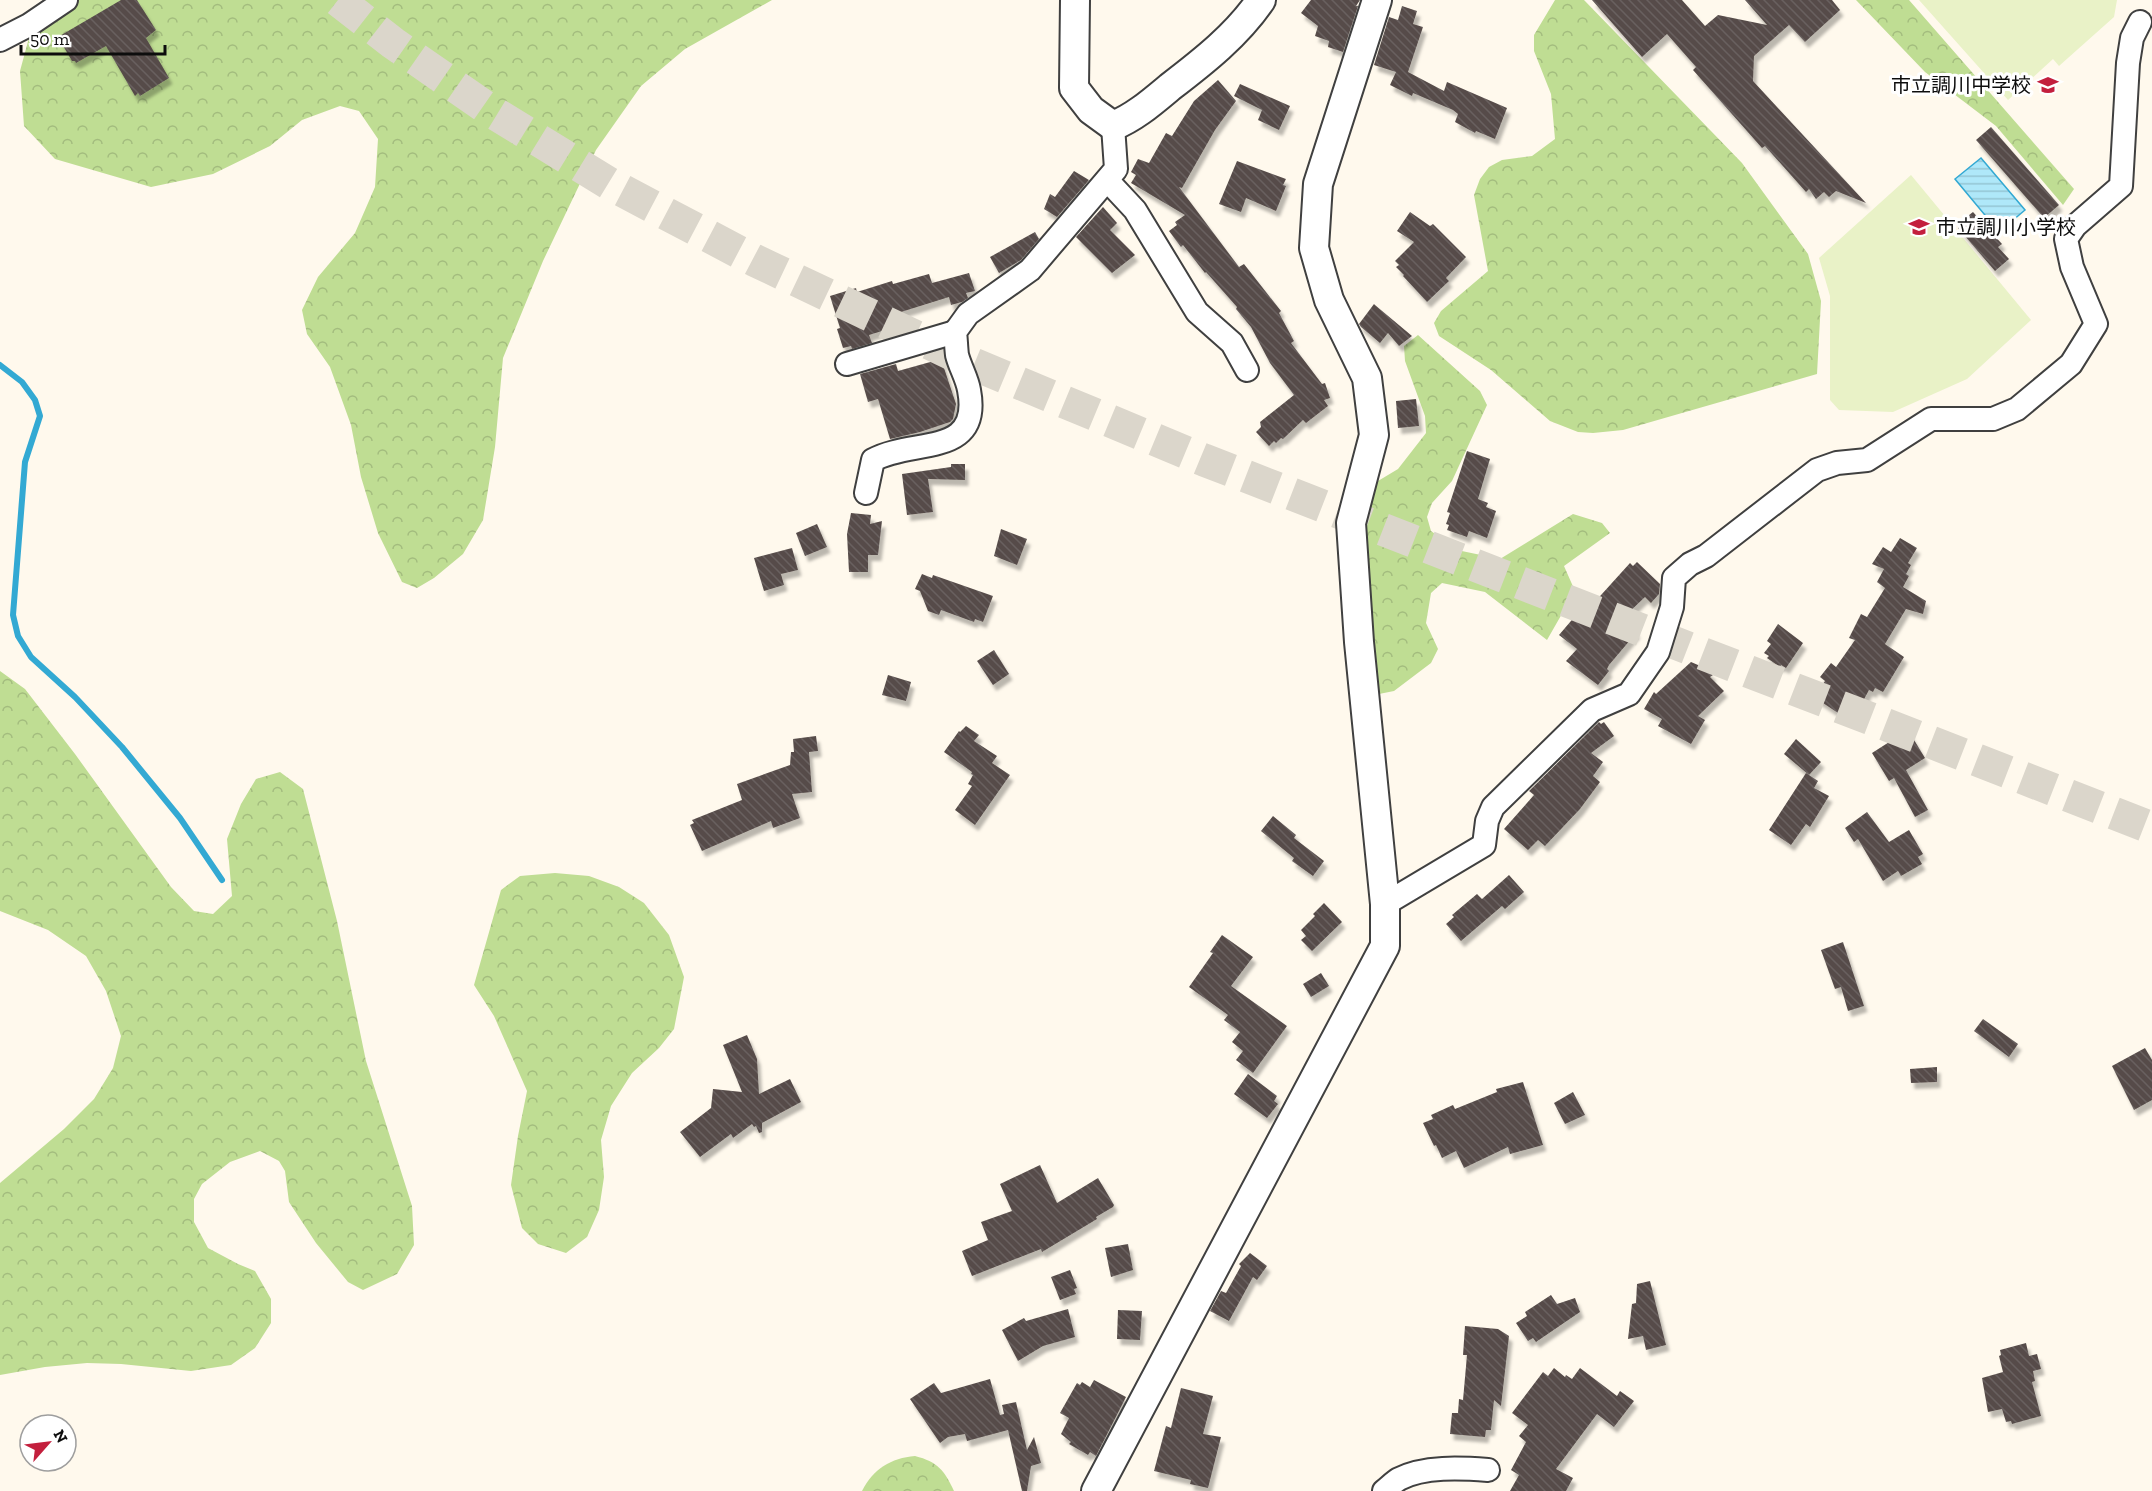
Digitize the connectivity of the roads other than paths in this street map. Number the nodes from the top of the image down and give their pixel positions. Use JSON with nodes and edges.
{"nodes":[{"id":1,"x":66,"y":0,"type":"edge"},
{"id":2,"x":1075,"y":0,"type":"edge"},
{"id":3,"x":1261,"y":0,"type":"edge"},
{"id":4,"x":1377,"y":0,"type":"edge"},
{"id":5,"x":2140,"y":22,"type":"dead end"},
{"id":6,"x":0,"y":40,"type":"edge"},
{"id":7,"x":1113,"y":126,"type":"junction"},
{"id":8,"x":1107,"y":180,"type":"junction"},
{"id":9,"x":955,"y":332,"type":"junction"},
{"id":10,"x":847,"y":364,"type":"dead end"},
{"id":11,"x":1247,"y":370,"type":"dead end"},
{"id":12,"x":866,"y":493,"type":"dead end"},
{"id":13,"x":1385,"y":904,"type":"junction"},
{"id":14,"x":1488,"y":1470,"type":"dead end"},
{"id":15,"x":1096,"y":1491,"type":"edge"},
{"id":16,"x":1384,"y":1491,"type":"edge"}],
"edges":[{"from":1,"to":6,"type":"street"},
{"from":2,"to":7,"type":"street"},
{"from":3,"to":7,"type":"street"},
{"from":4,"to":13,"type":"street"},
{"from":5,"to":13,"type":"street"},
{"from":7,"to":8,"type":"street"},
{"from":8,"to":9,"type":"street"},
{"from":8,"to":11,"type":"street"},
{"from":9,"to":10,"type":"street"},
{"from":9,"to":12,"type":"street"},
{"from":13,"to":15,"type":"street"},
{"from":14,"to":16,"type":"street"}]}
